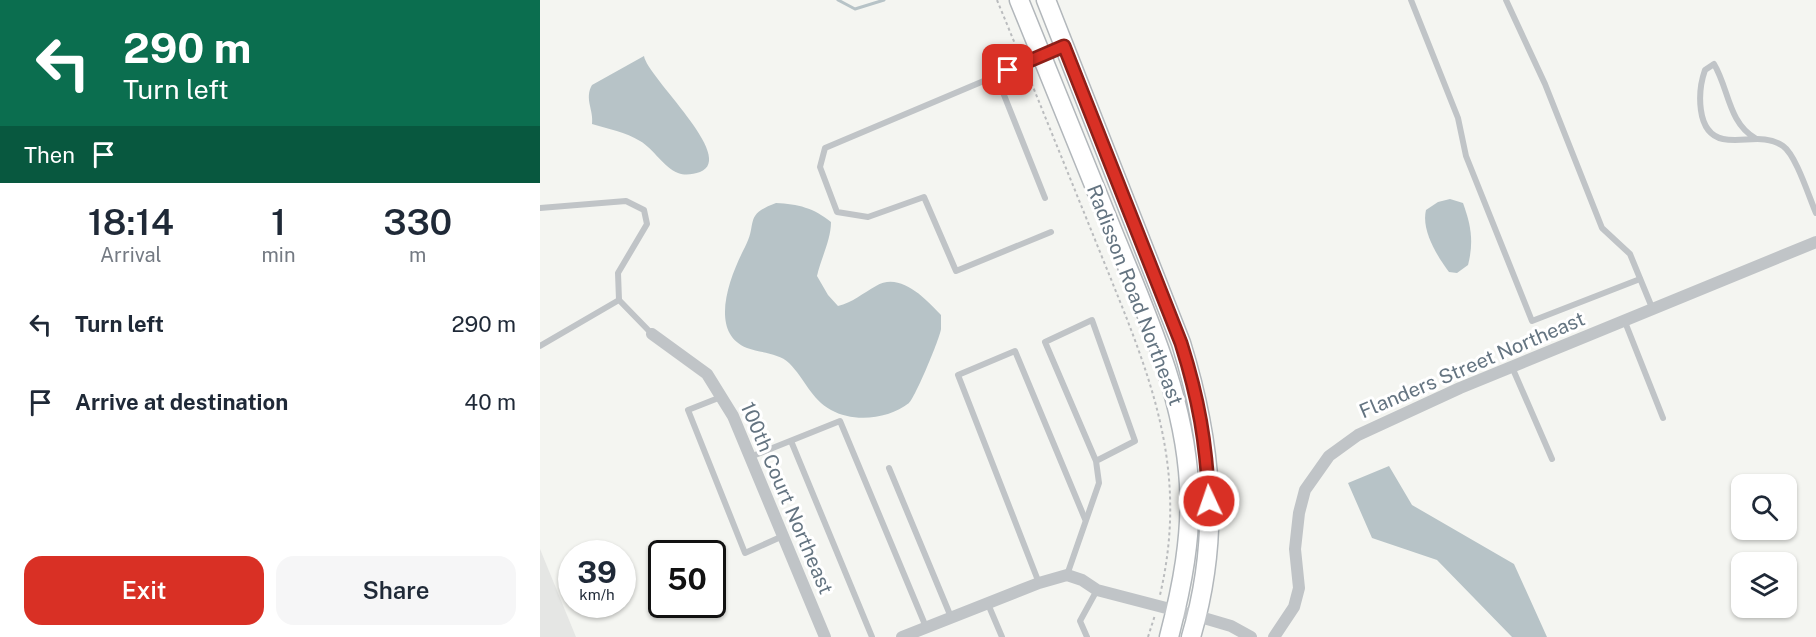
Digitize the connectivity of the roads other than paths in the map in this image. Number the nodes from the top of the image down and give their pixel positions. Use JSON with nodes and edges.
{"nodes":[{"id":1,"x":1019,"y":0,"type":"edge"},
{"id":2,"x":1046,"y":0,"type":"edge"},
{"id":3,"x":1411,"y":0,"type":"edge"},
{"id":4,"x":1506,"y":0,"type":"edge"},
{"id":5,"x":1064,"y":46,"type":"junction"},
{"id":6,"x":1041,"y":56,"type":"junction"},
{"id":7,"x":996,"y":75,"type":"junction"},
{"id":8,"x":1755,"y":138,"type":"junction"},
{"id":9,"x":1045,"y":198,"type":"dead end"},
{"id":10,"x":540,"y":208,"type":"edge"},
{"id":11,"x":1816,"y":213,"type":"edge"},
{"id":12,"x":1051,"y":232,"type":"dead end"},
{"id":13,"x":1816,"y":242,"type":"edge"},
{"id":14,"x":1640,"y":279,"type":"junction"},
{"id":15,"x":619,"y":300,"type":"junction"},
{"id":16,"x":1653,"y":310,"type":"junction"},
{"id":17,"x":1625,"y":322,"type":"junction"},
{"id":18,"x":652,"y":334,"type":"joint"},
{"id":19,"x":540,"y":346,"type":"edge"},
{"id":20,"x":1512,"y":367,"type":"junction"},
{"id":21,"x":721,"y":396,"type":"junction"},
{"id":22,"x":1663,"y":418,"type":"dead end"},
{"id":23,"x":791,"y":441,"type":"junction"},
{"id":24,"x":750,"y":457,"type":"junction"},
{"id":25,"x":1552,"y":459,"type":"dead end"},
{"id":26,"x":1096,"y":461,"type":"junction"},
{"id":27,"x":890,"y":468,"type":"dead end"},
{"id":28,"x":1085,"y":519,"type":"junction"},
{"id":29,"x":783,"y":536,"type":"junction"},
{"id":30,"x":1067,"y":575,"type":"junction"},
{"id":31,"x":1039,"y":583,"type":"junction"},
{"id":32,"x":1097,"y":590,"type":"junction"},
{"id":33,"x":988,"y":603,"type":"junction"},
{"id":34,"x":1176,"y":611,"type":"junction"},
{"id":35,"x":1197,"y":616,"type":"junction"},
{"id":36,"x":951,"y":617,"type":"junction"},
{"id":37,"x":926,"y":627,"type":"junction"},
{"id":38,"x":908,"y":636,"type":"edge"},
{"id":39,"x":825,"y":637,"type":"edge"},
{"id":40,"x":872,"y":637,"type":"edge"},
{"id":41,"x":1002,"y":637,"type":"edge"},
{"id":42,"x":1087,"y":637,"type":"edge"},
{"id":43,"x":1168,"y":637,"type":"edge"},
{"id":44,"x":1191,"y":637,"type":"edge"},
{"id":45,"x":1251,"y":637,"type":"edge"},
{"id":46,"x":1274,"y":637,"type":"edge"}],
"edges":[{"from":1,"to":6,"type":"main road","name":"Radisson Road Northeast"},
{"from":2,"to":5,"type":"main road","name":"Radisson Road Northeast"},
{"from":3,"to":14,"type":"lane"},
{"from":4,"to":14,"type":"lane"},
{"from":5,"to":6,"type":"lane"},
{"from":5,"to":35,"type":"main road","name":"Radisson Road Northeast"},
{"from":6,"to":7,"type":"lane"},
{"from":6,"to":34,"type":"main road","name":"Radisson Road Northeast"},
{"from":7,"to":9,"type":"lane"},
{"from":7,"to":12,"type":"lane"},
{"from":8,"to":8,"type":"lane"},
{"from":8,"to":11,"type":"lane"},
{"from":10,"to":15,"type":"lane"},
{"from":13,"to":16,"type":"street","name":"Flanders Street Northeast"},
{"from":14,"to":16,"type":"lane"},
{"from":15,"to":18,"type":"lane"},
{"from":15,"to":19,"type":"lane"},
{"from":16,"to":17,"type":"street","name":"Flanders Street Northeast"},
{"from":17,"to":20,"type":"street","name":"Flanders Street Northeast"},
{"from":17,"to":22,"type":"lane"},
{"from":18,"to":21,"type":"street","name":"100th Court Northeast"},
{"from":20,"to":25,"type":"lane"},
{"from":20,"to":46,"type":"street","name":"Flanders Street Northeast"},
{"from":21,"to":24,"type":"street","name":"100th Court Northeast"},
{"from":21,"to":29,"type":"lane"},
{"from":23,"to":24,"type":"lane"},
{"from":23,"to":37,"type":"lane"},
{"from":23,"to":40,"type":"lane"},
{"from":24,"to":29,"type":"street","name":"100th Court Northeast"},
{"from":26,"to":26,"type":"lane"},
{"from":26,"to":28,"type":"lane"},
{"from":27,"to":36,"type":"lane"},
{"from":28,"to":30,"type":"lane"},
{"from":28,"to":31,"type":"lane"},
{"from":29,"to":39,"type":"street","name":"100th Court Northeast"},
{"from":30,"to":31,"type":"street"},
{"from":30,"to":32,"type":"street"},
{"from":31,"to":33,"type":"street"},
{"from":32,"to":34,"type":"street"},
{"from":32,"to":42,"type":"lane"},
{"from":33,"to":36,"type":"street"},
{"from":33,"to":41,"type":"lane"},
{"from":34,"to":35,"type":"street"},
{"from":34,"to":43,"type":"main road","name":"Radisson Road Northeast"},
{"from":35,"to":44,"type":"main road","name":"Radisson Road Northeast"},
{"from":35,"to":45,"type":"street"},
{"from":36,"to":37,"type":"street"},
{"from":37,"to":38,"type":"street"}]}
